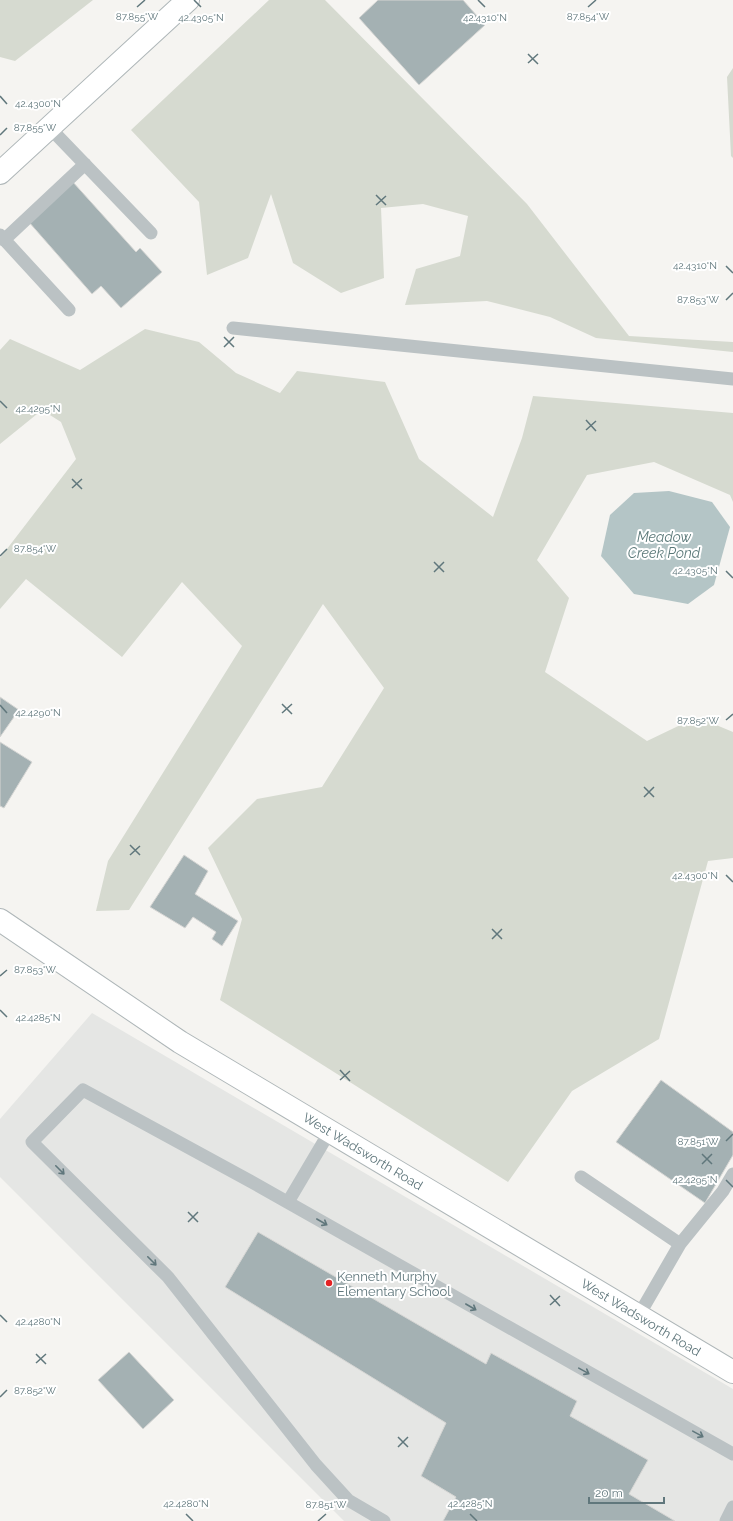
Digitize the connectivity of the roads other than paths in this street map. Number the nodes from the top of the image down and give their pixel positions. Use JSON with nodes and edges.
{"nodes":[{"id":1,"x":188,"y":0,"type":"edge"},
{"id":2,"x":49,"y":127,"type":"junction"},
{"id":3,"x":85,"y":164,"type":"junction"},
{"id":4,"x":0,"y":173,"type":"edge"},
{"id":5,"x":151,"y":233,"type":"dead end"},
{"id":6,"x":2,"y":237,"type":"edge"},
{"id":7,"x":69,"y":310,"type":"dead end"},
{"id":8,"x":233,"y":328,"type":"dead end"},
{"id":9,"x":733,"y":379,"type":"edge"},
{"id":10,"x":0,"y":920,"type":"edge"},
{"id":11,"x":330,"y":1131,"type":"junction"},
{"id":12,"x":733,"y":1174,"type":"edge"},
{"id":13,"x":581,"y":1177,"type":"dead end"},
{"id":14,"x":288,"y":1202,"type":"junction"},
{"id":15,"x":680,"y":1244,"type":"junction"},
{"id":16,"x":639,"y":1315,"type":"junction"},
{"id":17,"x":733,"y":1372,"type":"edge"},
{"id":18,"x":733,"y":1454,"type":"edge"},
{"id":19,"x":733,"y":1508,"type":"edge"},
{"id":20,"x":384,"y":1521,"type":"edge"},
{"id":21,"x":726,"y":1521,"type":"edge"}],
"edges":[{"from":1,"to":2,"type":"main road"},
{"from":2,"to":3,"type":"lane"},
{"from":2,"to":4,"type":"main road"},
{"from":3,"to":5,"type":"lane"},
{"from":3,"to":6,"type":"lane"},
{"from":6,"to":7,"type":"lane"},
{"from":8,"to":9,"type":"lane"},
{"from":10,"to":11,"type":"main road","name":"West Wadsworth Road"},
{"from":11,"to":14,"type":"lane"},
{"from":11,"to":16,"type":"main road","name":"West Wadsworth Road"},
{"from":12,"to":15,"type":"lane"},
{"from":13,"to":15,"type":"lane"},
{"from":14,"to":18,"type":"lane","one_way":true},
{"from":14,"to":20,"type":"lane","one_way":true},
{"from":15,"to":16,"type":"lane"},
{"from":16,"to":17,"type":"main road","name":"West Wadsworth Road"},
{"from":19,"to":21,"type":"lane"}]}
